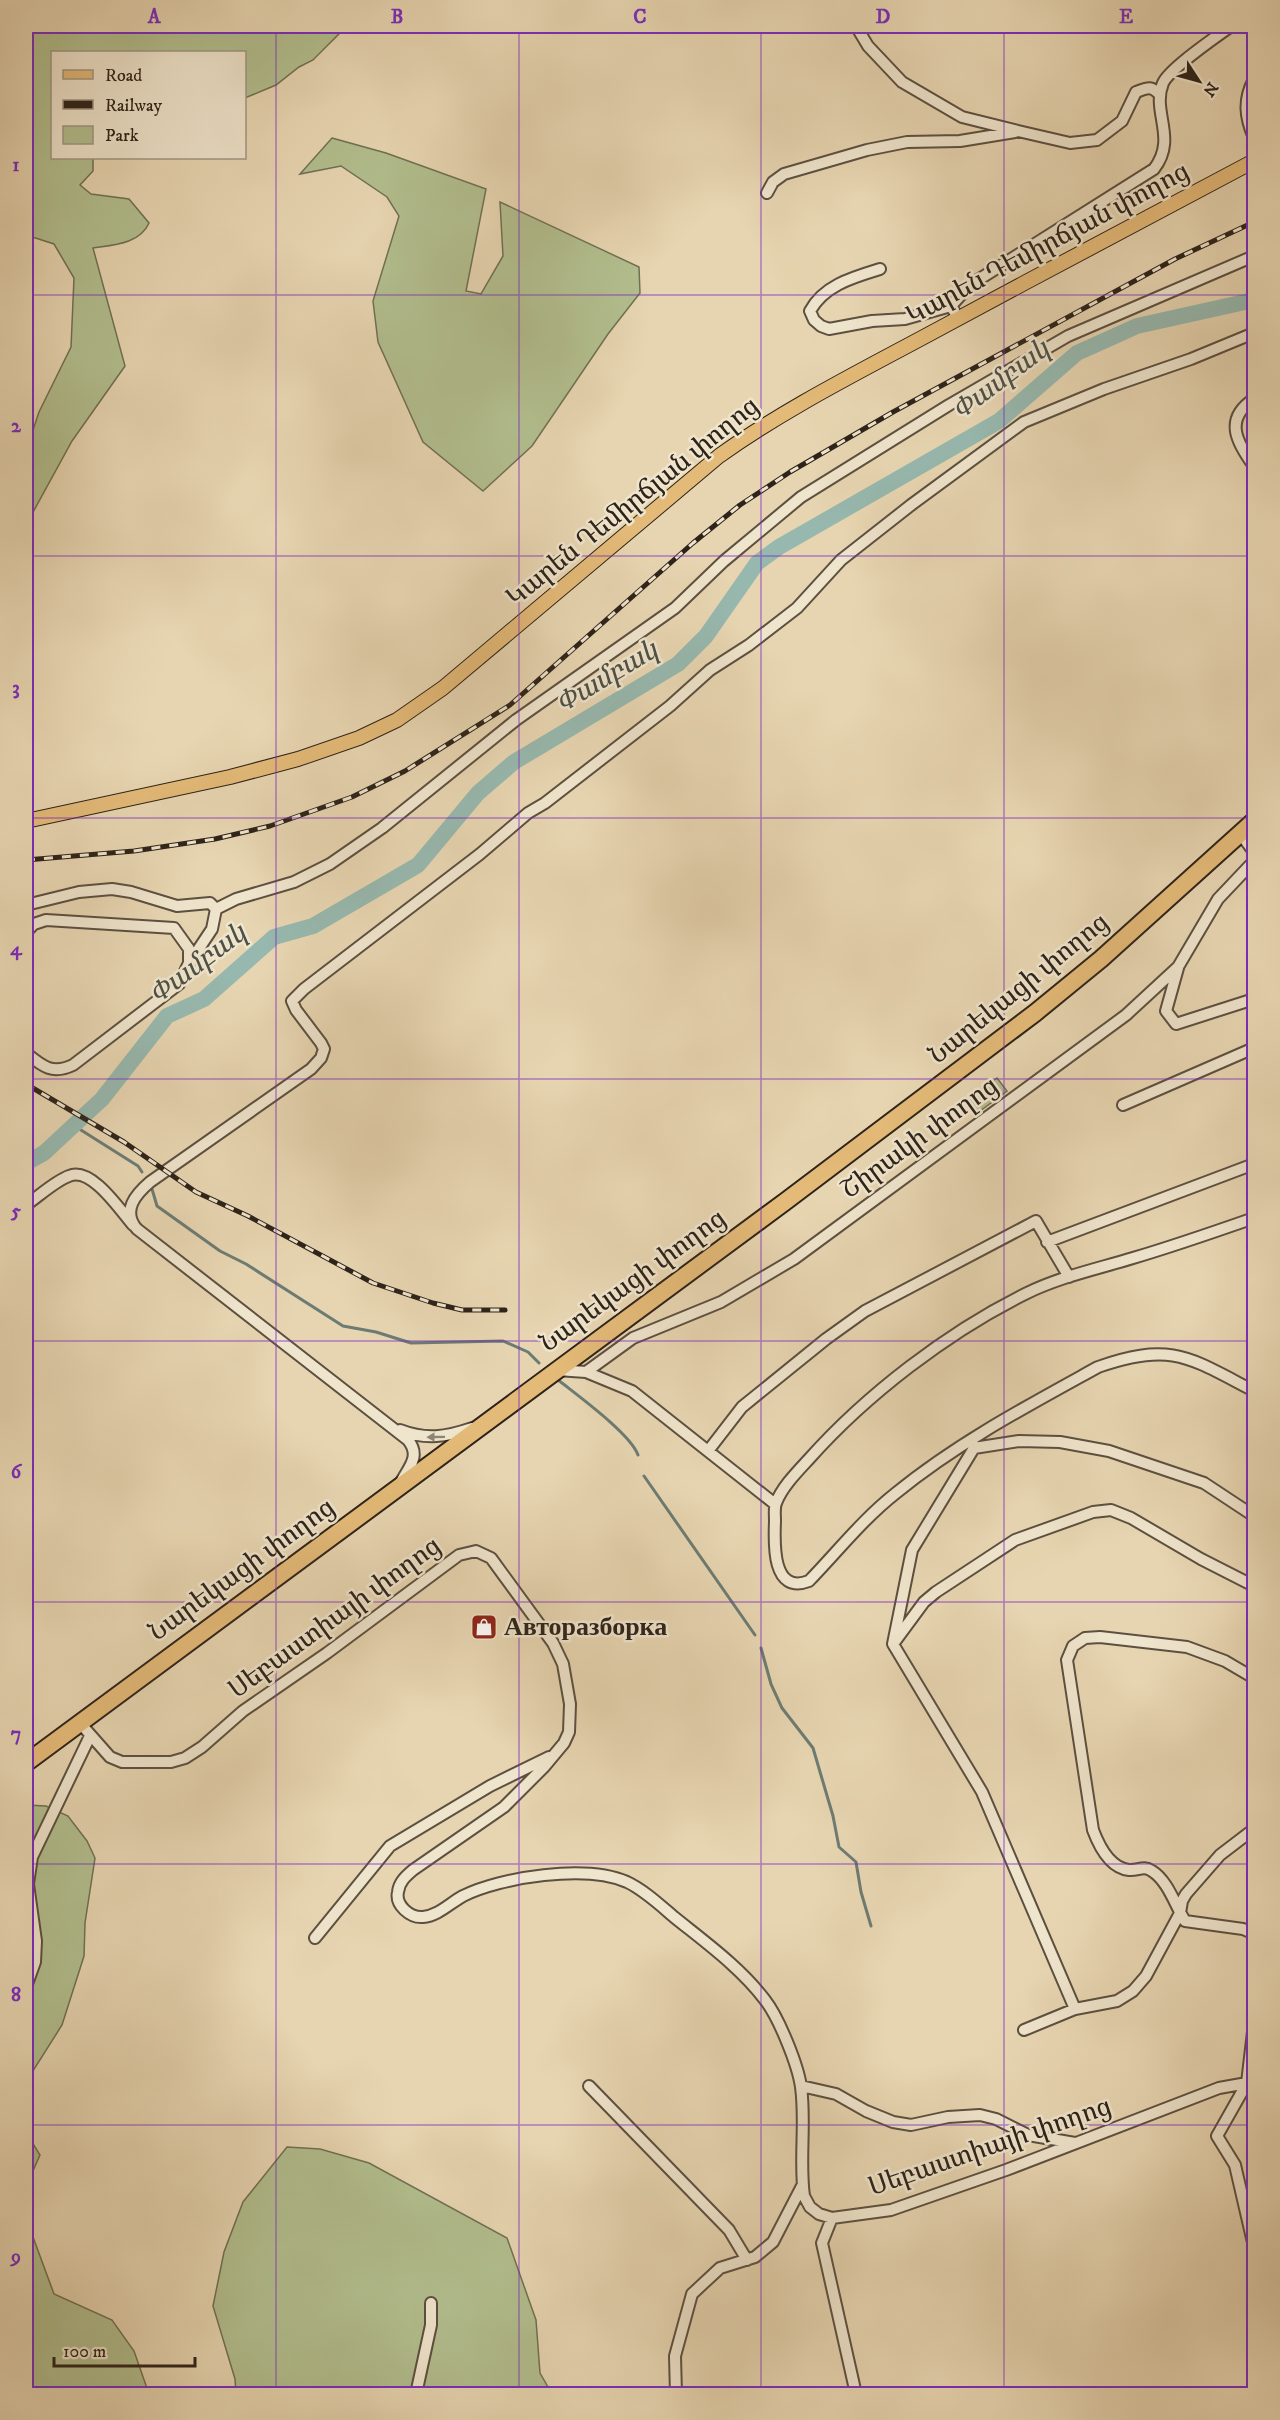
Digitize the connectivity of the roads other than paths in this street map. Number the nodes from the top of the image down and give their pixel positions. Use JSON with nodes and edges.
{"nodes":[{"id":1,"x":856,"y":26,"type":"edge"},
{"id":2,"x":1231,"y":26,"type":"edge"},
{"id":3,"x":1254,"y":79,"type":"edge"},
{"id":4,"x":1160,"y":95,"type":"junction"},
{"id":5,"x":1018,"y":131,"type":"junction"},
{"id":6,"x":1254,"y":138,"type":"edge"},
{"id":7,"x":1254,"y":161,"type":"edge"},
{"id":8,"x":767,"y":193,"type":"dead end"},
{"id":9,"x":1254,"y":256,"type":"edge"},
{"id":10,"x":880,"y":269,"type":"dead end"},
{"id":11,"x":951,"y":306,"type":"junction"},
{"id":12,"x":958,"y":318,"type":"junction"},
{"id":13,"x":1254,"y":333,"type":"edge"},
{"id":14,"x":1254,"y":399,"type":"edge"},
{"id":15,"x":1254,"y":466,"type":"edge"},
{"id":16,"x":26,"y":821,"type":"edge"},
{"id":17,"x":1254,"y":821,"type":"edge"},
{"id":18,"x":1240,"y":834,"type":"junction"},
{"id":19,"x":1254,"y":852,"type":"edge"},
{"id":20,"x":1254,"y":861,"type":"edge"},
{"id":21,"x":26,"y":905,"type":"edge"},
{"id":22,"x":216,"y":909,"type":"junction"},
{"id":23,"x":26,"y":932,"type":"edge"},
{"id":24,"x":189,"y":963,"type":"junction"},
{"id":25,"x":1178,"y":968,"type":"junction"},
{"id":26,"x":1254,"y":999,"type":"edge"},
{"id":27,"x":1254,"y":1048,"type":"edge"},
{"id":28,"x":26,"y":1053,"type":"edge"},
{"id":29,"x":1123,"y":1105,"type":"dead end"},
{"id":30,"x":1254,"y":1164,"type":"edge"},
{"id":31,"x":26,"y":1205,"type":"edge"},
{"id":32,"x":1254,"y":1218,"type":"edge"},
{"id":33,"x":133,"y":1225,"type":"junction"},
{"id":34,"x":1047,"y":1242,"type":"junction"},
{"id":35,"x":1069,"y":1277,"type":"junction"},
{"id":36,"x":555,"y":1370,"type":"junction"},
{"id":37,"x":586,"y":1372,"type":"junction"},
{"id":38,"x":1254,"y":1391,"type":"edge"},
{"id":39,"x":480,"y":1426,"type":"junction"},
{"id":40,"x":392,"y":1427,"type":"junction"},
{"id":41,"x":973,"y":1444,"type":"junction"},
{"id":42,"x":708,"y":1450,"type":"junction"},
{"id":43,"x":398,"y":1487,"type":"junction"},
{"id":44,"x":776,"y":1504,"type":"junction"},
{"id":45,"x":1254,"y":1516,"type":"edge"},
{"id":46,"x":1254,"y":1586,"type":"edge"},
{"id":47,"x":893,"y":1644,"type":"junction"},
{"id":48,"x":1254,"y":1678,"type":"edge"},
{"id":49,"x":85,"y":1730,"type":"junction"},
{"id":50,"x":555,"y":1754,"type":"junction"},
{"id":51,"x":26,"y":1763,"type":"edge"},
{"id":52,"x":1254,"y":1829,"type":"edge"},
{"id":53,"x":1180,"y":1913,"type":"junction"},
{"id":54,"x":1254,"y":1934,"type":"edge"},
{"id":55,"x":315,"y":1938,"type":"dead end"},
{"id":56,"x":26,"y":1988,"type":"edge"},
{"id":57,"x":1075,"y":2009,"type":"junction"},
{"id":58,"x":1254,"y":2023,"type":"edge"},
{"id":59,"x":1024,"y":2030,"type":"dead end"},
{"id":60,"x":1250,"y":2084,"type":"edge"},
{"id":61,"x":589,"y":2086,"type":"dead end"},
{"id":62,"x":801,"y":2086,"type":"junction"},
{"id":63,"x":1078,"y":2143,"type":"junction"},
{"id":64,"x":803,"y":2186,"type":"junction"},
{"id":65,"x":832,"y":2218,"type":"junction"},
{"id":66,"x":1254,"y":2247,"type":"edge"},
{"id":67,"x":747,"y":2260,"type":"junction"},
{"id":68,"x":431,"y":2303,"type":"dead end"},
{"id":69,"x":416,"y":2394,"type":"edge"},
{"id":70,"x":676,"y":2394,"type":"edge"},
{"id":71,"x":856,"y":2394,"type":"edge"}],
"edges":[{"from":1,"to":5,"type":"street"},
{"from":2,"to":4,"type":"street"},
{"from":3,"to":6,"type":"street"},
{"from":4,"to":5,"type":"street"},
{"from":4,"to":11,"type":"street"},
{"from":5,"to":8,"type":"street"},
{"from":7,"to":12,"type":"main road","name":"Կարեն Դեմիրճյան փողոց"},
{"from":9,"to":22,"type":"street"},
{"from":10,"to":11,"type":"street"},
{"from":11,"to":12,"type":"street"},
{"from":12,"to":16,"type":"main road","name":"Կարեն Դեմիրճյան փողոց"},
{"from":13,"to":33,"type":"street"},
{"from":14,"to":15,"type":"street"},
{"from":17,"to":18,"type":"highway","name":"Նարեկացի փողոց"},
{"from":18,"to":19,"type":"street"},
{"from":18,"to":36,"type":"highway","name":"Նարեկացի փողոց"},
{"from":20,"to":25,"type":"street","name":"Շիրակի փողոց"},
{"from":21,"to":22,"type":"street"},
{"from":22,"to":24,"type":"street"},
{"from":23,"to":24,"type":"street"},
{"from":24,"to":28,"type":"street"},
{"from":25,"to":26,"type":"street"},
{"from":25,"to":37,"type":"street","name":"Շիրակի փողոց"},
{"from":27,"to":29,"type":"street"},
{"from":30,"to":34,"type":"street"},
{"from":31,"to":33,"type":"street"},
{"from":32,"to":35,"type":"street"},
{"from":33,"to":40,"type":"street"},
{"from":34,"to":35,"type":"street"},
{"from":34,"to":42,"type":"street"},
{"from":35,"to":44,"type":"street"},
{"from":36,"to":37,"type":"street"},
{"from":36,"to":39,"type":"highway","name":"Նարեկացի փողոց"},
{"from":37,"to":42,"type":"street"},
{"from":38,"to":41,"type":"street"},
{"from":39,"to":40,"type":"street","one_way":true},
{"from":39,"to":43,"type":"highway","name":"Նարեկացի փողոց"},
{"from":40,"to":43,"type":"street"},
{"from":41,"to":44,"type":"street"},
{"from":41,"to":45,"type":"street"},
{"from":41,"to":47,"type":"street"},
{"from":42,"to":44,"type":"street"},
{"from":43,"to":49,"type":"highway","name":"Նարեկացի փողոց"},
{"from":46,"to":47,"type":"street"},
{"from":47,"to":57,"type":"street"},
{"from":48,"to":53,"type":"street"},
{"from":49,"to":50,"type":"street","name":"Սեբաստիայի փողոց"},
{"from":49,"to":51,"type":"highway","name":"Նարեկացի փողոց"},
{"from":49,"to":56,"type":"street"},
{"from":50,"to":55,"type":"street"},
{"from":50,"to":62,"type":"street","name":"Սեբաստիայի փողոց"},
{"from":52,"to":53,"type":"street"},
{"from":53,"to":54,"type":"street"},
{"from":53,"to":57,"type":"street"},
{"from":57,"to":59,"type":"street"},
{"from":58,"to":60,"type":"street"},
{"from":60,"to":63,"type":"street","name":"Սեբաստիայի փողոց"},
{"from":60,"to":66,"type":"street"},
{"from":61,"to":67,"type":"street"},
{"from":62,"to":63,"type":"street"},
{"from":62,"to":64,"type":"street","name":"Սեբաստիայի փողոց"},
{"from":63,"to":65,"type":"street","name":"Սեբաստիայի փողոց"},
{"from":64,"to":65,"type":"street","name":"Սեբաստիայի փողոց"},
{"from":64,"to":67,"type":"street"},
{"from":65,"to":71,"type":"street"},
{"from":67,"to":70,"type":"street"},
{"from":68,"to":69,"type":"street"}]}
